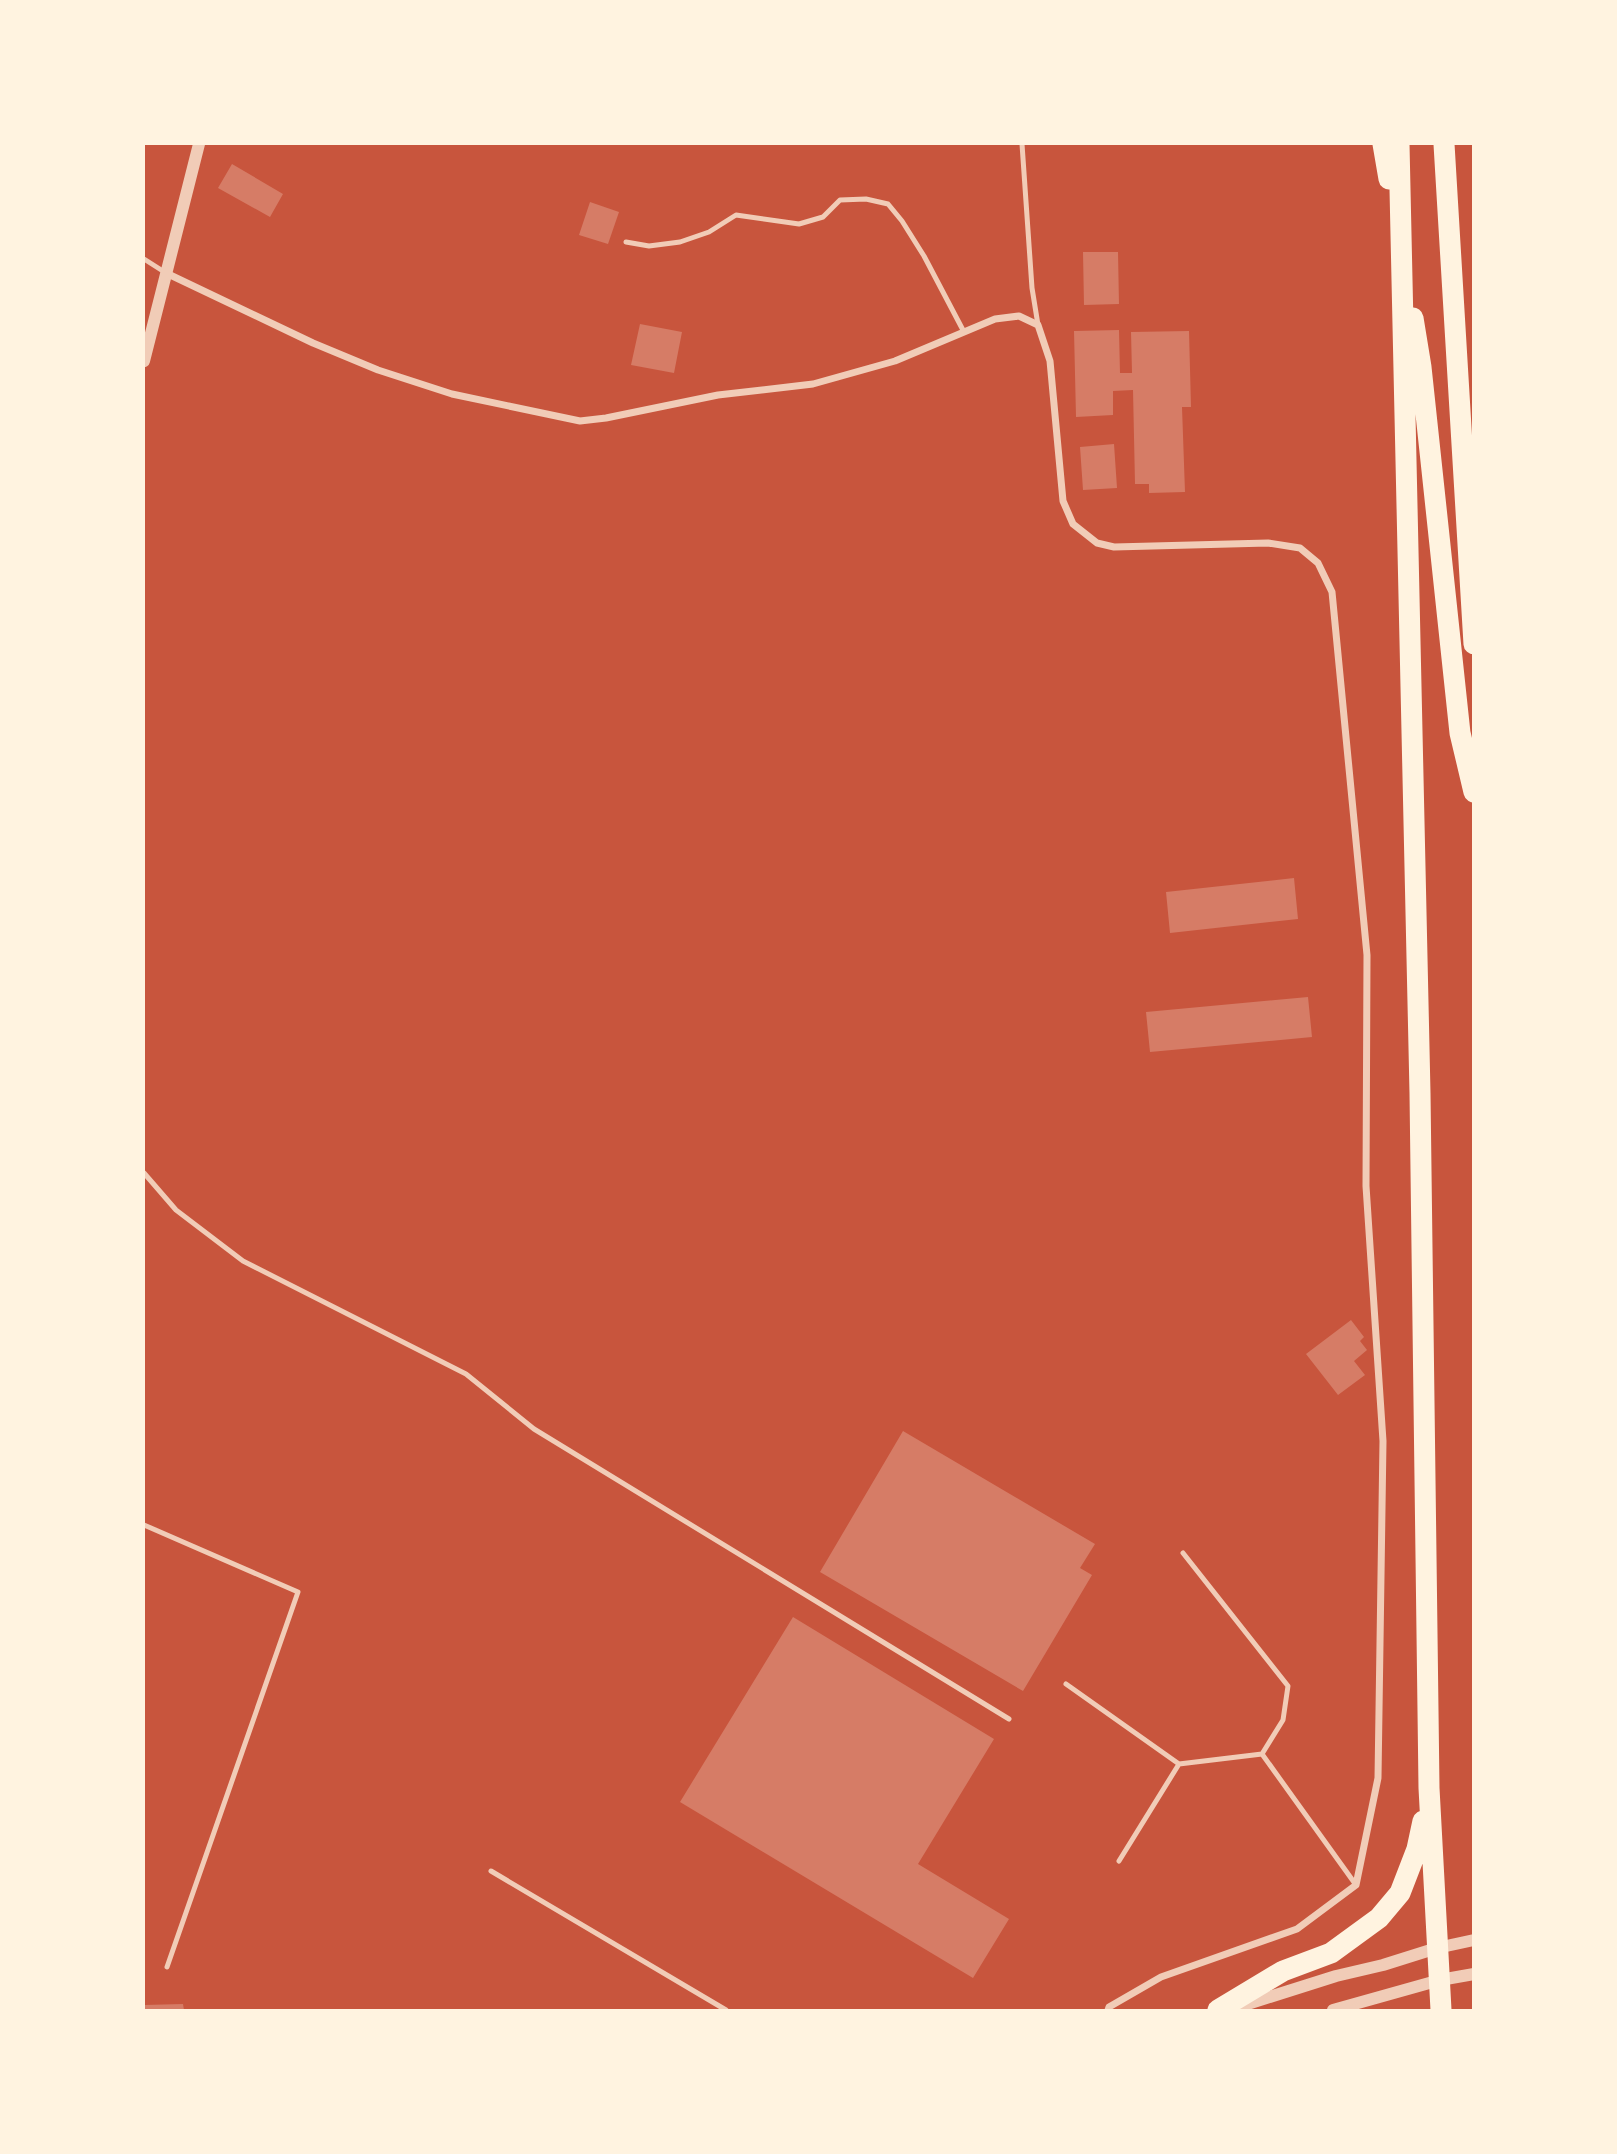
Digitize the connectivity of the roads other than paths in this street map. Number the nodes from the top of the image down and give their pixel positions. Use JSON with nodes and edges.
{"nodes":[{"id":1,"x":199,"y":144,"type":"edge"},
{"id":2,"x":1022,"y":144,"type":"edge"},
{"id":3,"x":1382,"y":144,"type":"edge"},
{"id":4,"x":1399,"y":144,"type":"edge"},
{"id":5,"x":1444,"y":144,"type":"edge"},
{"id":6,"x":626,"y":242,"type":"dead end"},
{"id":7,"x":144,"y":259,"type":"edge"},
{"id":8,"x":166,"y":273,"type":"junction"},
{"id":9,"x":1038,"y":325,"type":"junction"},
{"id":10,"x":964,"y":332,"type":"junction"},
{"id":11,"x":144,"y":361,"type":"edge"},
{"id":12,"x":1474,"y":644,"type":"edge"},
{"id":13,"x":1474,"y":792,"type":"edge"},
{"id":14,"x":144,"y":1173,"type":"edge"},
{"id":15,"x":144,"y":1525,"type":"edge"},
{"id":16,"x":1183,"y":1553,"type":"dead end"},
{"id":17,"x":1066,"y":1684,"type":"dead end"},
{"id":18,"x":1009,"y":1719,"type":"dead end"},
{"id":19,"x":1262,"y":1754,"type":"junction"},
{"id":20,"x":1179,"y":1764,"type":"junction"},
{"id":21,"x":1429,"y":1788,"type":"junction"},
{"id":22,"x":1119,"y":1861,"type":"dead end"},
{"id":23,"x":491,"y":1871,"type":"dead end"},
{"id":24,"x":1356,"y":1885,"type":"junction"},
{"id":25,"x":1474,"y":1940,"type":"edge"},
{"id":26,"x":1437,"y":1948,"type":"junction"},
{"id":27,"x":167,"y":1967,"type":"dead end"},
{"id":28,"x":1474,"y":1973,"type":"edge"},
{"id":29,"x":1440,"y":1980,"type":"junction"},
{"id":30,"x":726,"y":2011,"type":"edge"},
{"id":31,"x":1108,"y":2011,"type":"edge"},
{"id":32,"x":1218,"y":2011,"type":"edge"},
{"id":33,"x":1227,"y":2011,"type":"edge"},
{"id":34,"x":1332,"y":2011,"type":"edge"},
{"id":35,"x":1441,"y":2011,"type":"edge"}],
"edges":[{"from":1,"to":8,"type":"street"},
{"from":2,"to":9,"type":"lane"},
{"from":3,"to":13,"type":"highway"},
{"from":4,"to":21,"type":"highway"},
{"from":5,"to":12,"type":"highway"},
{"from":6,"to":10,"type":"lane"},
{"from":7,"to":8,"type":"lane"},
{"from":8,"to":10,"type":"street"},
{"from":8,"to":11,"type":"street"},
{"from":9,"to":10,"type":"street"},
{"from":9,"to":24,"type":"street"},
{"from":14,"to":18,"type":"lane"},
{"from":15,"to":27,"type":"lane"},
{"from":16,"to":19,"type":"lane"},
{"from":17,"to":20,"type":"lane"},
{"from":19,"to":20,"type":"lane"},
{"from":19,"to":24,"type":"lane"},
{"from":20,"to":22,"type":"lane"},
{"from":21,"to":26,"type":"highway"},
{"from":21,"to":32,"type":"highway"},
{"from":23,"to":30,"type":"lane"},
{"from":24,"to":31,"type":"street"},
{"from":25,"to":26,"type":"street"},
{"from":26,"to":29,"type":"highway"},
{"from":26,"to":33,"type":"street"},
{"from":28,"to":29,"type":"street"},
{"from":29,"to":34,"type":"street"},
{"from":29,"to":35,"type":"highway"}]}
